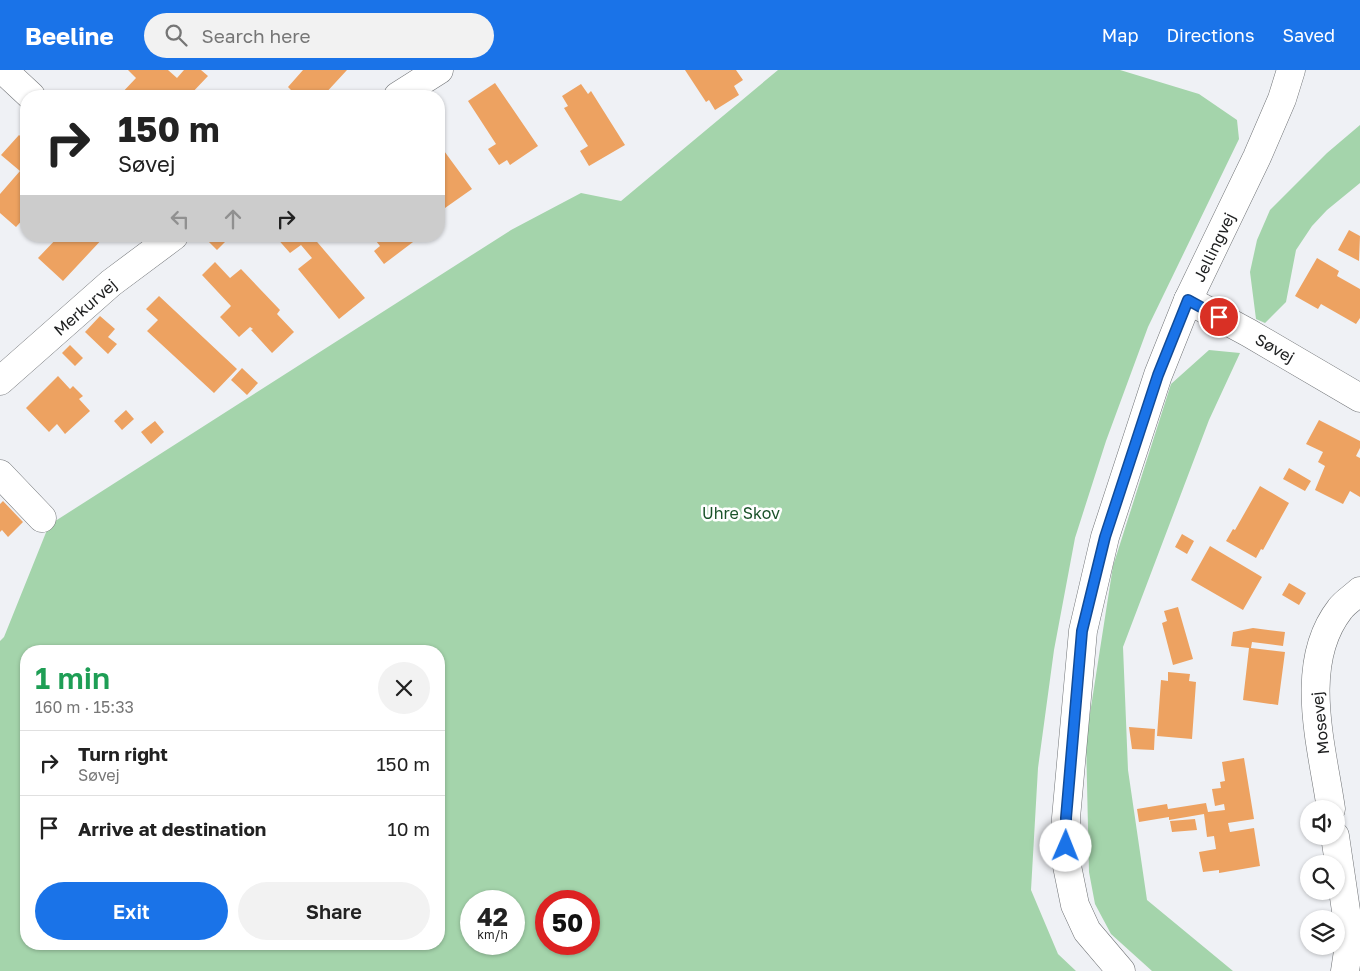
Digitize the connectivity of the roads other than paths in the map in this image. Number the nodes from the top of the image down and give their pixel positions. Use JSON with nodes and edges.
{"nodes":[{"id":1,"x":3,"y":70,"type":"edge"},
{"id":2,"x":439,"y":70,"type":"edge"},
{"id":3,"x":1291,"y":70,"type":"edge"},
{"id":4,"x":406,"y":84,"type":"edge"},
{"id":5,"x":25,"y":90,"type":"edge"},
{"id":6,"x":166,"y":242,"type":"edge"},
{"id":7,"x":1188,"y":300,"type":"junction"},
{"id":8,"x":0,"y":381,"type":"edge"},
{"id":9,"x":1360,"y":398,"type":"edge"},
{"id":10,"x":0,"y":474,"type":"edge"},
{"id":11,"x":42,"y":518,"type":"dead end"},
{"id":12,"x":1360,"y":591,"type":"edge"},
{"id":13,"x":1330,"y":800,"type":"edge"},
{"id":14,"x":1336,"y":845,"type":"edge"},
{"id":15,"x":1122,"y":971,"type":"edge"},
{"id":16,"x":1345,"y":971,"type":"edge"}],
"edges":[{"from":1,"to":5,"type":"main road"},
{"from":2,"to":4,"type":"main road"},
{"from":3,"to":7,"type":"main road","name":"Jellingvej"},
{"from":6,"to":8,"type":"main road","name":"Merkurvej"},
{"from":7,"to":9,"type":"main road","name":"Søvej"},
{"from":7,"to":15,"type":"main road","name":"Jellingvej"},
{"from":10,"to":11,"type":"main road"},
{"from":12,"to":13,"type":"main road","name":"Mosevej"},
{"from":14,"to":16,"type":"main road"}]}
